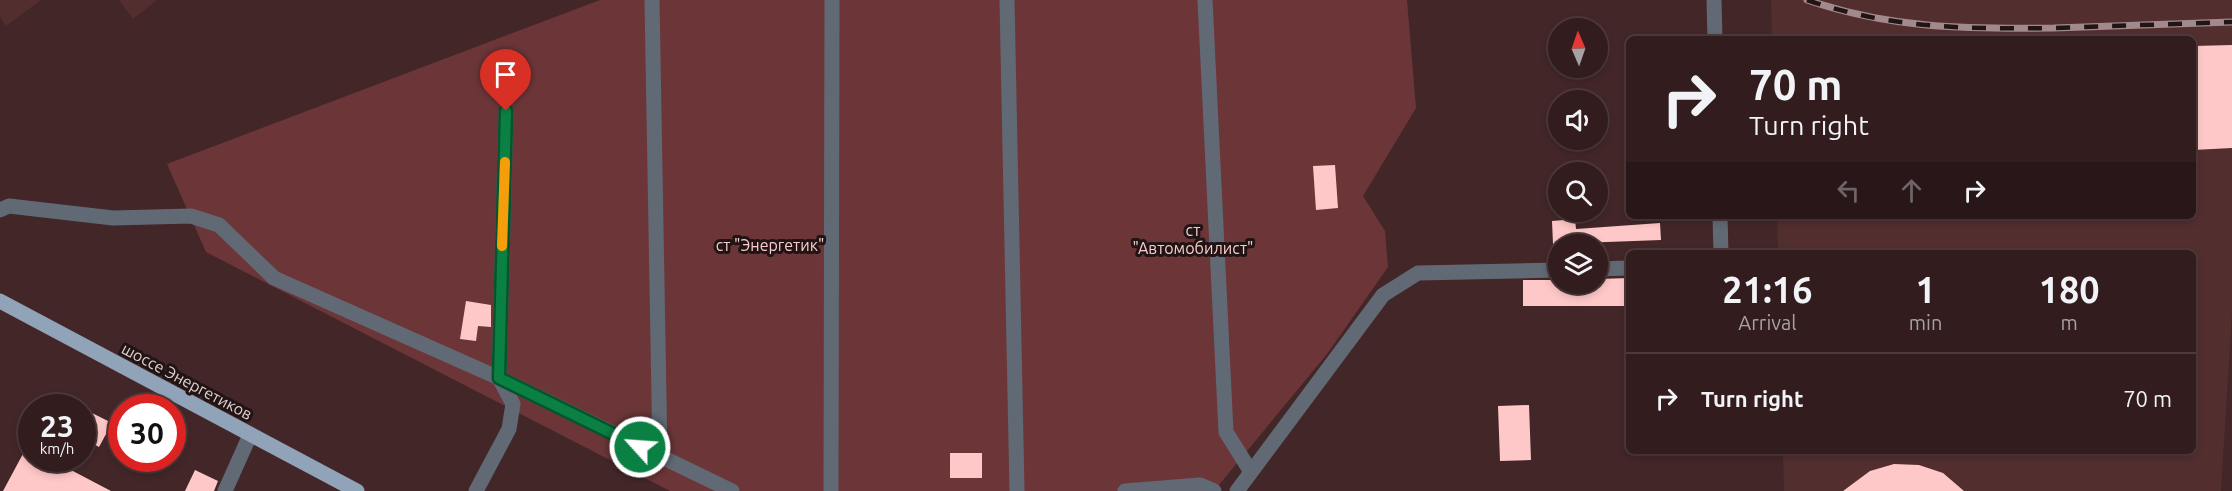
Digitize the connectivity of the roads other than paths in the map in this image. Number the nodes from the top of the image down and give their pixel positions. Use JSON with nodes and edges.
{"nodes":[{"id":1,"x":652,"y":0,"type":"edge"},
{"id":2,"x":832,"y":0,"type":"edge"},
{"id":3,"x":1007,"y":0,"type":"edge"},
{"id":4,"x":1205,"y":0,"type":"edge"},
{"id":5,"x":1714,"y":0,"type":"edge"},
{"id":6,"x":1715,"y":36,"type":"edge"},
{"id":7,"x":506,"y":111,"type":"dead end"},
{"id":8,"x":0,"y":210,"type":"edge"},
{"id":9,"x":1720,"y":219,"type":"edge"},
{"id":10,"x":1721,"y":250,"type":"edge"},
{"id":11,"x":1626,"y":268,"type":"edge"},
{"id":12,"x":1608,"y":269,"type":"edge"},
{"id":13,"x":1548,"y":270,"type":"edge"},
{"id":14,"x":0,"y":301,"type":"edge"},
{"id":15,"x":499,"y":378,"type":"junction"},
{"id":16,"x":250,"y":435,"type":"junction"},
{"id":17,"x":660,"y":456,"type":"junction"},
{"id":18,"x":1251,"y":472,"type":"junction"},
{"id":19,"x":339,"y":487,"type":"edge"},
{"id":20,"x":225,"y":491,"type":"edge"},
{"id":21,"x":357,"y":491,"type":"edge"},
{"id":22,"x":476,"y":491,"type":"edge"},
{"id":23,"x":732,"y":491,"type":"edge"},
{"id":24,"x":831,"y":491,"type":"edge"},
{"id":25,"x":1017,"y":491,"type":"edge"},
{"id":26,"x":1125,"y":491,"type":"edge"},
{"id":27,"x":1214,"y":491,"type":"edge"},
{"id":28,"x":1237,"y":491,"type":"edge"}],
"edges":[{"from":1,"to":17,"type":"street"},
{"from":2,"to":24,"type":"street"},
{"from":3,"to":25,"type":"street"},
{"from":4,"to":18,"type":"street"},
{"from":5,"to":6,"type":"street"},
{"from":7,"to":15,"type":"street"},
{"from":8,"to":15,"type":"street"},
{"from":9,"to":10,"type":"street"},
{"from":11,"to":12,"type":"street"},
{"from":13,"to":18,"type":"street"},
{"from":14,"to":16,"type":"main road","name":"шоссе Энергетиков"},
{"from":15,"to":17,"type":"street"},
{"from":15,"to":22,"type":"street"},
{"from":16,"to":19,"type":"main road","name":"шоссе Энергетиков"},
{"from":16,"to":20,"type":"street"},
{"from":17,"to":23,"type":"street"},
{"from":18,"to":28,"type":"street"},
{"from":19,"to":21,"type":"main road","name":"шоссе Энергетиков"},
{"from":26,"to":27,"type":"street"}]}
